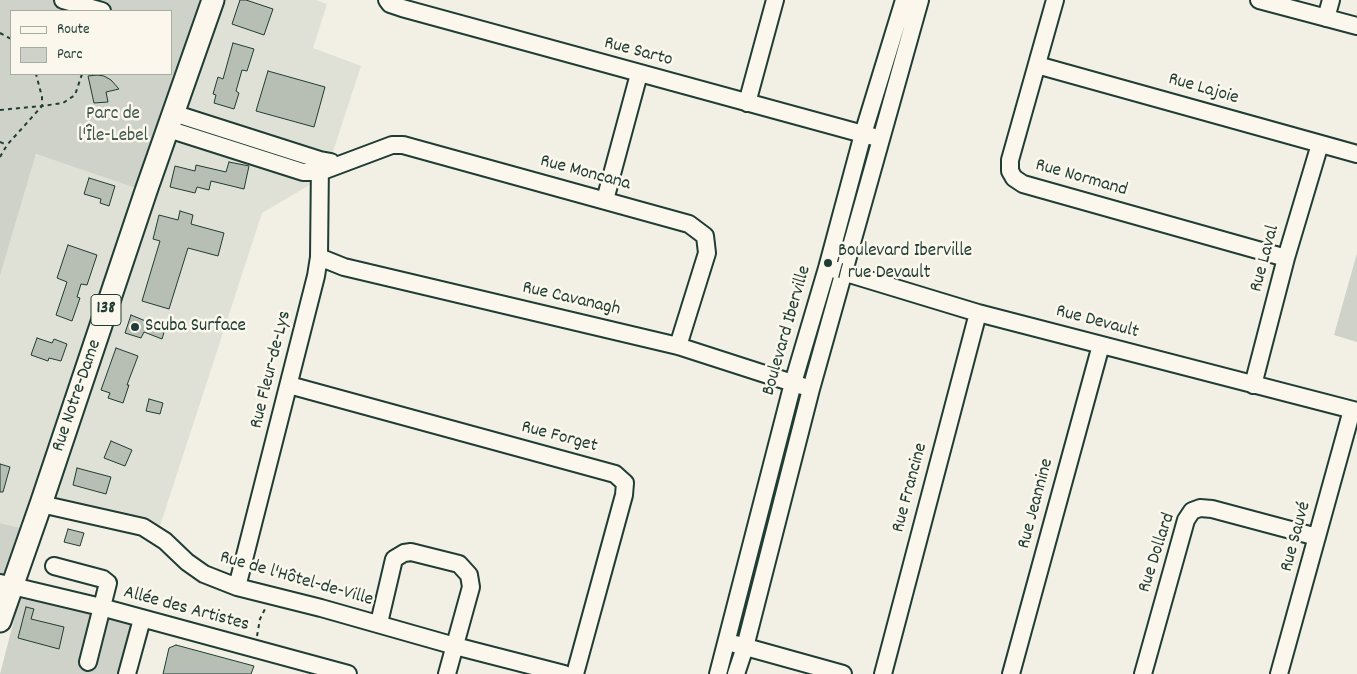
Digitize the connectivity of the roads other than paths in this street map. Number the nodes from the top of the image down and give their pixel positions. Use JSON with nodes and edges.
{"nodes":[{"id":1,"x":63,"y":0,"type":"edge"},
{"id":2,"x":212,"y":0,"type":"edge"},
{"id":3,"x":387,"y":0,"type":"edge"},
{"id":4,"x":776,"y":0,"type":"edge"},
{"id":5,"x":904,"y":0,"type":"edge"},
{"id":6,"x":920,"y":0,"type":"edge"},
{"id":7,"x":1055,"y":0,"type":"edge"},
{"id":8,"x":1259,"y":0,"type":"edge"},
{"id":9,"x":1331,"y":0,"type":"edge"},
{"id":10,"x":98,"y":10,"type":"edge"},
{"id":11,"x":1326,"y":18,"type":"junction"},
{"id":12,"x":1357,"y":26,"type":"edge"},
{"id":13,"x":1037,"y":65,"type":"junction"},
{"id":14,"x":639,"y":74,"type":"junction"},
{"id":15,"x":747,"y":103,"type":"junction"},
{"id":16,"x":171,"y":121,"type":"junction"},
{"id":17,"x":863,"y":134,"type":"junction"},
{"id":18,"x":881,"y":139,"type":"junction"},
{"id":19,"x":1320,"y":144,"type":"junction"},
{"id":20,"x":1357,"y":154,"type":"edge"},
{"id":21,"x":320,"y":166,"type":"junction"},
{"id":22,"x":605,"y":200,"type":"junction"},
{"id":23,"x":319,"y":257,"type":"junction"},
{"id":24,"x":1286,"y":258,"type":"junction"},
{"id":25,"x":828,"y":268,"type":"junction"},
{"id":26,"x":844,"y":272,"type":"junction"},
{"id":27,"x":978,"y":313,"type":"junction"},
{"id":28,"x":1101,"y":345,"type":"junction"},
{"id":29,"x":678,"y":346,"type":"junction"},
{"id":30,"x":793,"y":383,"type":"junction"},
{"id":31,"x":289,"y":385,"type":"junction"},
{"id":32,"x":1253,"y":385,"type":"junction"},
{"id":33,"x":811,"y":389,"type":"junction"},
{"id":34,"x":1354,"y":410,"type":"edge"},
{"id":35,"x":42,"y":504,"type":"junction"},
{"id":36,"x":1317,"y":537,"type":"junction"},
{"id":37,"x":54,"y":566,"type":"dead end"},
{"id":38,"x":6,"y":584,"type":"edge"},
{"id":39,"x":237,"y":587,"type":"junction"},
{"id":40,"x":101,"y":608,"type":"junction"},
{"id":41,"x":142,"y":619,"type":"junction"},
{"id":42,"x":0,"y":621,"type":"edge"},
{"id":43,"x":379,"y":624,"type":"junction"},
{"id":44,"x":727,"y":641,"type":"junction"},
{"id":45,"x":455,"y":646,"type":"junction"},
{"id":46,"x":745,"y":647,"type":"junction"},
{"id":47,"x":88,"y":662,"type":"dead end"},
{"id":48,"x":127,"y":674,"type":"edge"},
{"id":49,"x":348,"y":674,"type":"edge"},
{"id":50,"x":447,"y":674,"type":"edge"},
{"id":51,"x":564,"y":674,"type":"edge"},
{"id":52,"x":575,"y":674,"type":"edge"},
{"id":53,"x":718,"y":674,"type":"edge"},
{"id":54,"x":736,"y":674,"type":"edge"},
{"id":55,"x":843,"y":674,"type":"edge"},
{"id":56,"x":883,"y":674,"type":"edge"},
{"id":57,"x":1011,"y":674,"type":"edge"},
{"id":58,"x":1143,"y":674,"type":"edge"},
{"id":59,"x":1279,"y":674,"type":"edge"}],
"edges":[{"from":1,"to":10,"type":"street"},
{"from":2,"to":16,"type":"main road","name":"Rue Notre-Dame","number":"138"},
{"from":3,"to":14,"type":"street","name":"Rue Sarto"},
{"from":4,"to":15,"type":"street"},
{"from":5,"to":17,"type":"street","name":"Boulevard Iberville"},
{"from":6,"to":18,"type":"street","name":"Boulevard Iberville"},
{"from":7,"to":13,"type":"street","name":"Rue Normand"},
{"from":8,"to":11,"type":"street"},
{"from":9,"to":11,"type":"street"},
{"from":11,"to":12,"type":"street"},
{"from":13,"to":19,"type":"street","name":"Rue Lajoie"},
{"from":13,"to":24,"type":"street","name":"Rue Normand"},
{"from":14,"to":15,"type":"street","name":"Rue Sarto"},
{"from":14,"to":22,"type":"street"},
{"from":15,"to":17,"type":"street","name":"Rue Sarto"},
{"from":16,"to":21,"type":"street","name":"Rue Moncana"},
{"from":16,"to":35,"type":"main road","name":"Rue Notre-Dame","number":"138"},
{"from":17,"to":18,"type":"street","name":"Rue Sarto"},
{"from":17,"to":25,"type":"street","name":"Boulevard Iberville"},
{"from":18,"to":26,"type":"street","name":"Boulevard Iberville"},
{"from":19,"to":20,"type":"street","name":"Rue Lajoie"},
{"from":19,"to":24,"type":"street","name":"Rue Laval"},
{"from":21,"to":22,"type":"street","name":"Rue Moncana"},
{"from":21,"to":23,"type":"street","name":"Rue Fleur-de-Lys"},
{"from":22,"to":29,"type":"street","name":"Rue Moncana"},
{"from":23,"to":29,"type":"street","name":"Rue Cavanagh"},
{"from":23,"to":31,"type":"street","name":"Rue Fleur-de-Lys"},
{"from":24,"to":32,"type":"street","name":"Rue Laval"},
{"from":25,"to":26,"type":"street","name":"Rue Devault"},
{"from":25,"to":30,"type":"street","name":"Boulevard Iberville"},
{"from":26,"to":27,"type":"street","name":"Rue Devault"},
{"from":26,"to":33,"type":"street","name":"Boulevard Iberville"},
{"from":27,"to":28,"type":"street","name":"Rue Devault"},
{"from":27,"to":56,"type":"street","name":"Rue Francine"},
{"from":28,"to":32,"type":"street","name":"Rue Devault"},
{"from":28,"to":57,"type":"street","name":"Rue Jeannine"},
{"from":29,"to":30,"type":"street","name":"Rue Cavanagh"},
{"from":30,"to":33,"type":"street","name":"Rue Cavanagh"},
{"from":30,"to":44,"type":"street","name":"Boulevard Iberville"},
{"from":31,"to":39,"type":"street","name":"Rue Fleur-de-Lys"},
{"from":31,"to":52,"type":"street","name":"Rue Forget"},
{"from":32,"to":34,"type":"street","name":"Rue Devault"},
{"from":33,"to":46,"type":"street","name":"Boulevard Iberville"},
{"from":34,"to":36,"type":"street","name":"Rue Sauvé"},
{"from":35,"to":38,"type":"main road","name":"Rue Notre-Dame","number":"138"},
{"from":35,"to":39,"type":"street","name":"Rue de l'Hôtel-de-Ville"},
{"from":36,"to":58,"type":"street","name":"Rue Dollard"},
{"from":36,"to":59,"type":"street","name":"Rue Sauvé"},
{"from":37,"to":40,"type":"street"},
{"from":38,"to":40,"type":"street","name":"Allée des Artistes"},
{"from":38,"to":42,"type":"main road","name":"Rue Notre-Dame","number":"138"},
{"from":39,"to":43,"type":"street","name":"Rue de l'Hôtel-de-Ville"},
{"from":40,"to":41,"type":"street","name":"Allée des Artistes"},
{"from":40,"to":47,"type":"street"},
{"from":41,"to":48,"type":"street"},
{"from":41,"to":49,"type":"street","name":"Allée des Artistes"},
{"from":43,"to":45,"type":"street","name":"Rue de l'Hôtel-de-Ville"},
{"from":43,"to":45,"type":"street","name":"Rue de l'Hôtel-de-Ville"},
{"from":44,"to":46,"type":"street"},
{"from":44,"to":53,"type":"street","name":"Boulevard Iberville"},
{"from":45,"to":50,"type":"street"},
{"from":45,"to":51,"type":"street","name":"Rue de l'Hôtel-de-Ville"},
{"from":46,"to":54,"type":"street","name":"Boulevard Iberville"},
{"from":46,"to":55,"type":"street"}]}
